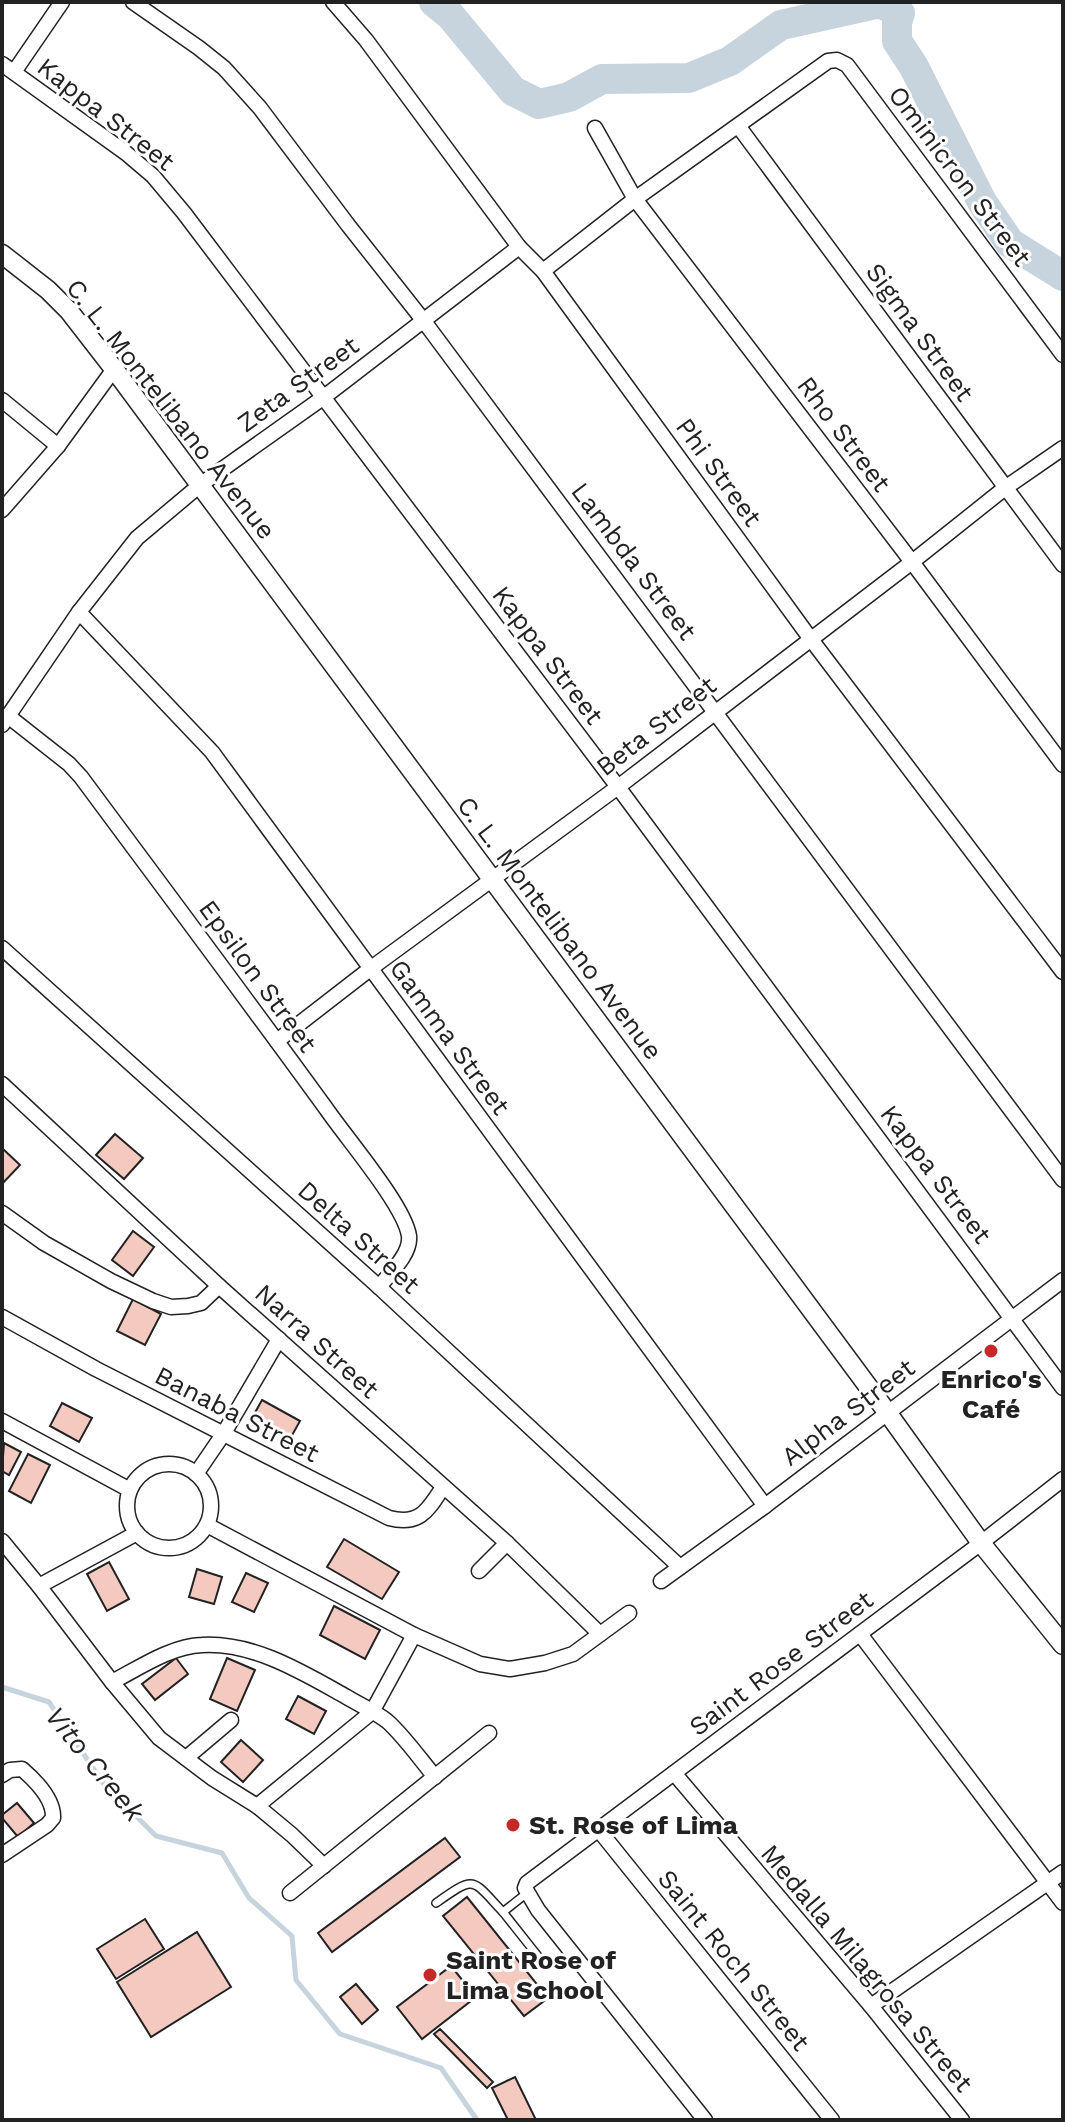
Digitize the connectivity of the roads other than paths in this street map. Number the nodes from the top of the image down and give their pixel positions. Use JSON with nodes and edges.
{"nodes":[{"id":1,"x":62,"y":2,"type":"edge"},
{"id":2,"x":133,"y":2,"type":"edge"},
{"id":3,"x":333,"y":2,"type":"edge"},
{"id":4,"x":8,"y":68,"type":"edge"},
{"id":5,"x":739,"y":127,"type":"junction"},
{"id":6,"x":595,"y":128,"type":"dead end"},
{"id":7,"x":635,"y":199,"type":"junction"},
{"id":8,"x":519,"y":247,"type":"junction"},
{"id":9,"x":2,"y":254,"type":"edge"},
{"id":10,"x":543,"y":271,"type":"junction"},
{"id":11,"x":423,"y":320,"type":"junction"},
{"id":12,"x":1063,"y":355,"type":"edge"},
{"id":13,"x":114,"y":369,"type":"junction"},
{"id":14,"x":324,"y":397,"type":"junction"},
{"id":15,"x":2,"y":400,"type":"edge"},
{"id":16,"x":58,"y":446,"type":"junction"},
{"id":17,"x":1063,"y":448,"type":"edge"},
{"id":18,"x":200,"y":485,"type":"junction"},
{"id":19,"x":1005,"y":488,"type":"junction"},
{"id":20,"x":2,"y":510,"type":"edge"},
{"id":21,"x":912,"y":562,"type":"junction"},
{"id":22,"x":1063,"y":565,"type":"edge"},
{"id":23,"x":79,"y":612,"type":"junction"},
{"id":24,"x":810,"y":638,"type":"junction"},
{"id":25,"x":715,"y":710,"type":"junction"},
{"id":26,"x":5,"y":721,"type":"edge"},
{"id":27,"x":1063,"y":765,"type":"edge"},
{"id":28,"x":618,"y":787,"type":"junction"},
{"id":29,"x":493,"y":880,"type":"junction"},
{"id":30,"x":2,"y":948,"type":"edge"},
{"id":31,"x":370,"y":969,"type":"junction"},
{"id":32,"x":1063,"y":972,"type":"edge"},
{"id":33,"x":277,"y":1041,"type":"junction"},
{"id":34,"x":2,"y":1084,"type":"edge"},
{"id":35,"x":1063,"y":1180,"type":"edge"},
{"id":36,"x":2,"y":1213,"type":"edge"},
{"id":37,"x":1063,"y":1280,"type":"edge"},
{"id":38,"x":219,"y":1286,"type":"junction"},
{"id":39,"x":379,"y":1287,"type":"junction"},
{"id":40,"x":2,"y":1317,"type":"edge"},
{"id":41,"x":1012,"y":1318,"type":"junction"},
{"id":42,"x":279,"y":1339,"type":"junction"},
{"id":43,"x":1063,"y":1388,"type":"edge"},
{"id":44,"x":887,"y":1412,"type":"junction"},
{"id":45,"x":2,"y":1421,"type":"edge"},
{"id":46,"x":224,"y":1433,"type":"junction"},
{"id":47,"x":196,"y":1474,"type":"junction"},
{"id":48,"x":1063,"y":1479,"type":"edge"},
{"id":49,"x":443,"y":1487,"type":"junction"},
{"id":50,"x":130,"y":1490,"type":"junction"},
{"id":51,"x":765,"y":1506,"type":"junction"},
{"id":52,"x":207,"y":1525,"type":"junction"},
{"id":53,"x":137,"y":1533,"type":"junction"},
{"id":54,"x":2,"y":1541,"type":"edge"},
{"id":55,"x":507,"y":1543,"type":"junction"},
{"id":56,"x":981,"y":1543,"type":"junction"},
{"id":57,"x":680,"y":1567,"type":"junction"},
{"id":58,"x":479,"y":1571,"type":"dead end"},
{"id":59,"x":661,"y":1581,"type":"dead end"},
{"id":60,"x":39,"y":1586,"type":"junction"},
{"id":61,"x":629,"y":1613,"type":"dead end"},
{"id":62,"x":600,"y":1634,"type":"junction"},
{"id":63,"x":860,"y":1634,"type":"junction"},
{"id":64,"x":414,"y":1635,"type":"junction"},
{"id":65,"x":1063,"y":1645,"type":"edge"},
{"id":66,"x":112,"y":1682,"type":"junction"},
{"id":67,"x":372,"y":1712,"type":"junction"},
{"id":68,"x":231,"y":1720,"type":"dead end"},
{"id":69,"x":489,"y":1733,"type":"dead end"},
{"id":70,"x":186,"y":1758,"type":"junction"},
{"id":71,"x":674,"y":1773,"type":"junction"},
{"id":72,"x":2,"y":1775,"type":"edge"},
{"id":73,"x":435,"y":1777,"type":"junction"},
{"id":74,"x":257,"y":1806,"type":"junction"},
{"id":75,"x":598,"y":1829,"type":"junction"},
{"id":76,"x":2,"y":1855,"type":"edge"},
{"id":77,"x":324,"y":1866,"type":"junction"},
{"id":78,"x":1063,"y":1872,"type":"edge"},
{"id":79,"x":1047,"y":1883,"type":"junction"},
{"id":80,"x":527,"y":1888,"type":"junction"},
{"id":81,"x":290,"y":1893,"type":"dead end"},
{"id":82,"x":436,"y":1903,"type":"dead end"},
{"id":83,"x":1063,"y":1903,"type":"edge"},
{"id":84,"x":503,"y":1912,"type":"junction"},
{"id":85,"x":541,"y":1960,"type":"dead end"},
{"id":86,"x":871,"y":2006,"type":"junction"},
{"id":87,"x":705,"y":2120,"type":"edge"},
{"id":88,"x":832,"y":2120,"type":"edge"},
{"id":89,"x":962,"y":2120,"type":"edge"}],
"edges":[{"from":1,"to":4,"type":"street"},
{"from":2,"to":11,"type":"street","name":"Lambda Street"},
{"from":3,"to":8,"type":"street","name":"Phi Street"},
{"from":4,"to":14,"type":"street","name":"Kappa Street"},
{"from":5,"to":7,"type":"street"},
{"from":5,"to":12,"type":"street","name":"Ominicron Street"},
{"from":5,"to":19,"type":"street","name":"Sigma Street"},
{"from":6,"to":7,"type":"street","name":"Rho Street"},
{"from":7,"to":10,"type":"street"},
{"from":7,"to":21,"type":"street","name":"Rho Street"},
{"from":8,"to":10,"type":"street","name":"Phi Street"},
{"from":8,"to":11,"type":"street","name":"Zeta Street"},
{"from":9,"to":13,"type":"street","name":"C. L. Montelibano Avenue"},
{"from":10,"to":24,"type":"street","name":"Phi Street"},
{"from":11,"to":14,"type":"street","name":"Zeta Street"},
{"from":11,"to":25,"type":"street","name":"Lambda Street"},
{"from":13,"to":16,"type":"street"},
{"from":13,"to":18,"type":"street","name":"C. L. Montelibano Avenue"},
{"from":14,"to":18,"type":"street","name":"Zeta Street"},
{"from":14,"to":28,"type":"street","name":"Kappa Street"},
{"from":15,"to":16,"type":"street"},
{"from":16,"to":20,"type":"street"},
{"from":17,"to":19,"type":"street","name":"Beta Street"},
{"from":18,"to":23,"type":"street","name":"Zeta Street"},
{"from":18,"to":29,"type":"street","name":"C. L. Montelibano Avenue"},
{"from":19,"to":21,"type":"street","name":"Beta Street"},
{"from":19,"to":22,"type":"street","name":"Sigma Street"},
{"from":21,"to":24,"type":"street","name":"Beta Street"},
{"from":21,"to":27,"type":"street","name":"Rho Street"},
{"from":23,"to":26,"type":"street","name":"Zeta Street"},
{"from":23,"to":31,"type":"street","name":"Gamma Street"},
{"from":24,"to":25,"type":"street","name":"Beta Street"},
{"from":24,"to":32,"type":"street","name":"Phi Street"},
{"from":25,"to":28,"type":"street","name":"Beta Street"},
{"from":25,"to":35,"type":"street","name":"Lambda Street"},
{"from":26,"to":33,"type":"street","name":"Epsilon Street"},
{"from":28,"to":29,"type":"street","name":"Beta Street"},
{"from":28,"to":41,"type":"street","name":"Kappa Street"},
{"from":29,"to":31,"type":"street","name":"Beta Street"},
{"from":29,"to":44,"type":"street","name":"C. L. Montelibano Avenue"},
{"from":30,"to":39,"type":"street","name":"Delta Street"},
{"from":31,"to":33,"type":"street","name":"Beta Street"},
{"from":31,"to":51,"type":"street","name":"Gamma Street"},
{"from":33,"to":39,"type":"street","name":"Epsilon Street"},
{"from":34,"to":38,"type":"street","name":"Narra Street"},
{"from":36,"to":38,"type":"street"},
{"from":37,"to":41,"type":"street","name":"Alpha Street"},
{"from":38,"to":42,"type":"street","name":"Narra Street"},
{"from":39,"to":57,"type":"street","name":"Delta Street"},
{"from":40,"to":46,"type":"street","name":"Banaba Street"},
{"from":41,"to":43,"type":"street","name":"Kappa Street"},
{"from":41,"to":44,"type":"street","name":"Alpha Street"},
{"from":42,"to":46,"type":"street"},
{"from":42,"to":49,"type":"street","name":"Narra Street"},
{"from":44,"to":51,"type":"street","name":"Alpha Street"},
{"from":44,"to":56,"type":"street","name":"C. L. Montelibano Avenue"},
{"from":45,"to":50,"type":"street"},
{"from":46,"to":47,"type":"street"},
{"from":46,"to":49,"type":"street","name":"Banaba Street"},
{"from":47,"to":50,"type":"street"},
{"from":47,"to":52,"type":"street"},
{"from":48,"to":56,"type":"street","name":"Saint Rose Street"},
{"from":49,"to":55,"type":"street","name":"Narra Street"},
{"from":50,"to":53,"type":"street"},
{"from":51,"to":57,"type":"street","name":"Alpha Street"},
{"from":52,"to":53,"type":"street"},
{"from":52,"to":64,"type":"street"},
{"from":53,"to":60,"type":"street"},
{"from":54,"to":60,"type":"street"},
{"from":55,"to":58,"type":"street"},
{"from":55,"to":62,"type":"street","name":"Narra Street"},
{"from":56,"to":63,"type":"street","name":"Saint Rose Street"},
{"from":56,"to":65,"type":"street","name":"C. L. Montelibano Avenue"},
{"from":57,"to":59,"type":"street","name":"Alpha Street"},
{"from":60,"to":66,"type":"street"},
{"from":61,"to":62,"type":"street"},
{"from":62,"to":64,"type":"street"},
{"from":63,"to":71,"type":"street","name":"Saint Rose Street"},
{"from":63,"to":79,"type":"street"},
{"from":64,"to":67,"type":"street"},
{"from":66,"to":67,"type":"street"},
{"from":66,"to":70,"type":"street"},
{"from":67,"to":73,"type":"street"},
{"from":67,"to":74,"type":"street"},
{"from":68,"to":70,"type":"street"},
{"from":69,"to":73,"type":"street"},
{"from":70,"to":74,"type":"street"},
{"from":71,"to":75,"type":"street","name":"Saint Rose Street"},
{"from":71,"to":86,"type":"street","name":"Medalla Milagrosa Street"},
{"from":72,"to":76,"type":"street"},
{"from":73,"to":77,"type":"street"},
{"from":74,"to":77,"type":"street"},
{"from":75,"to":80,"type":"street","name":"Saint Rose Street"},
{"from":75,"to":88,"type":"street","name":"Saint Roch Street"},
{"from":77,"to":81,"type":"street"},
{"from":78,"to":79,"type":"street"},
{"from":79,"to":83,"type":"street"},
{"from":79,"to":86,"type":"street"},
{"from":80,"to":84,"type":"lane"},
{"from":80,"to":87,"type":"street"},
{"from":82,"to":84,"type":"lane"},
{"from":84,"to":85,"type":"lane"},
{"from":86,"to":89,"type":"street","name":"Medalla Milagrosa Street"}]}
